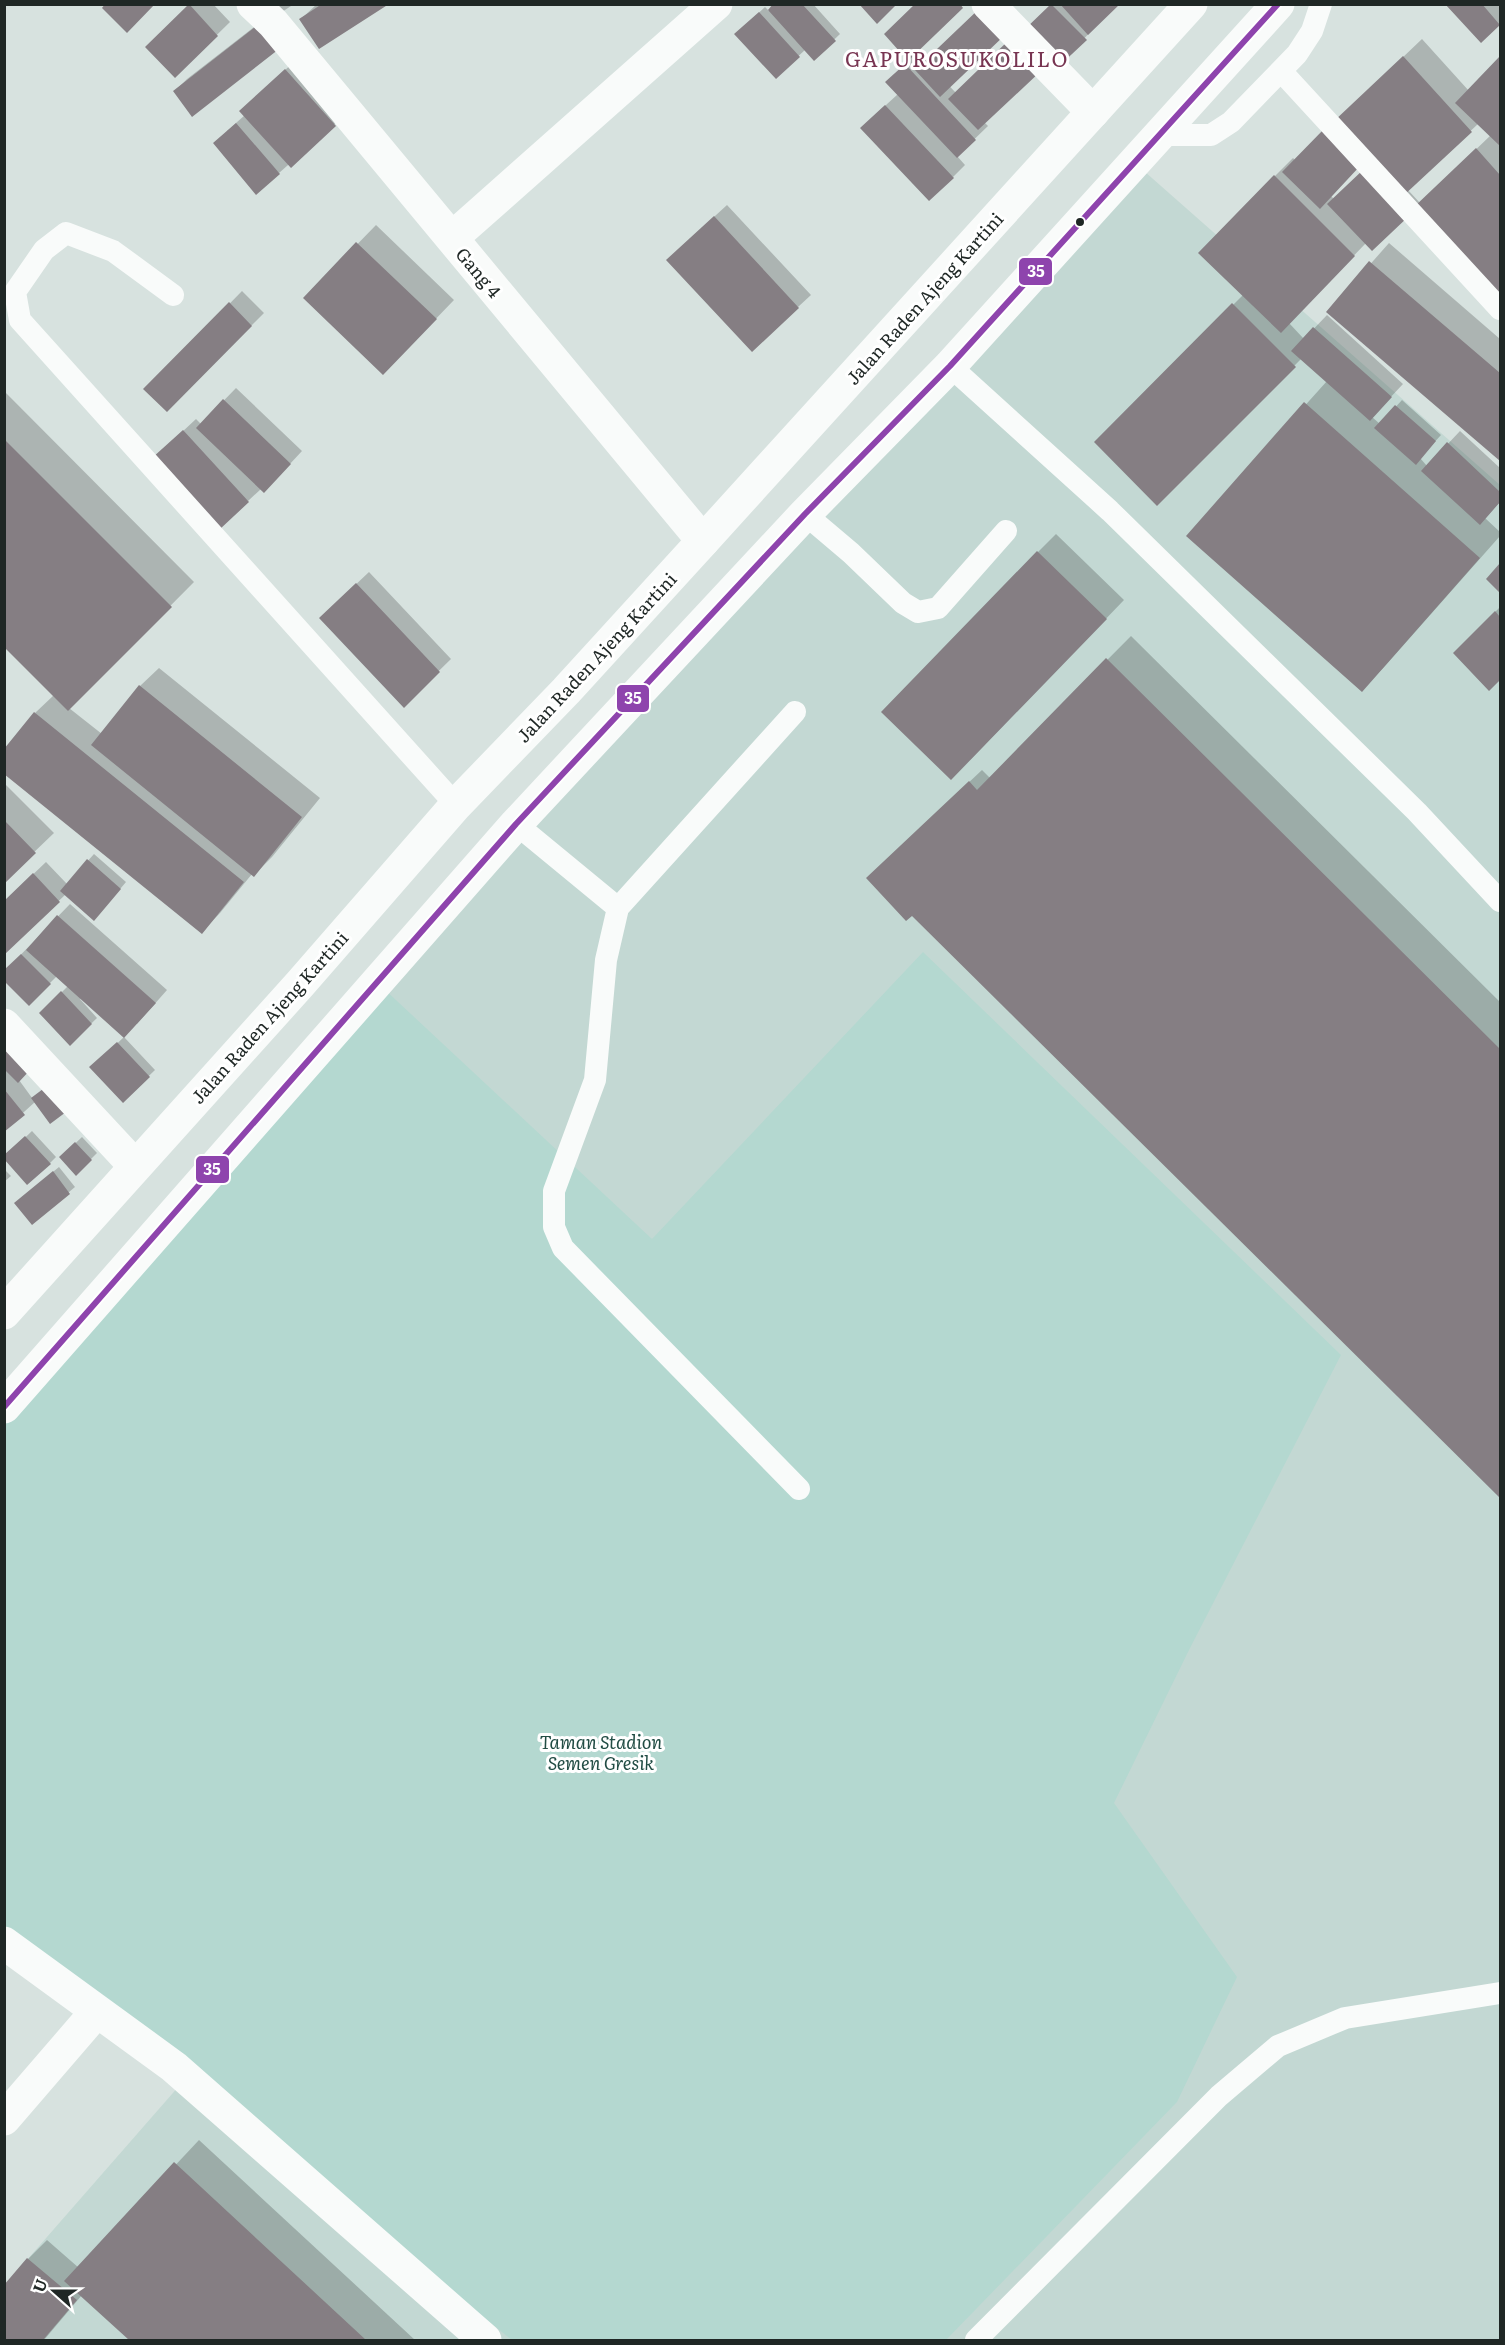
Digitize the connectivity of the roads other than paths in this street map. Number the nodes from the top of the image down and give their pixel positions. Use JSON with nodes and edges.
{"nodes":[{"id":1,"x":253,"y":4,"type":"edge"},
{"id":2,"x":716,"y":4,"type":"edge"},
{"id":3,"x":988,"y":4,"type":"edge"},
{"id":4,"x":1191,"y":4,"type":"edge"},
{"id":5,"x":1278,"y":4,"type":"edge"},
{"id":6,"x":1321,"y":4,"type":"edge"},
{"id":7,"x":1281,"y":71,"type":"junction"},
{"id":8,"x":1093,"y":112,"type":"junction"},
{"id":9,"x":1160,"y":135,"type":"junction"},
{"id":10,"x":452,"y":238,"type":"junction"},
{"id":11,"x":173,"y":295,"type":"dead end"},
{"id":12,"x":1500,"y":309,"type":"edge"},
{"id":13,"x":950,"y":366,"type":"junction"},
{"id":14,"x":805,"y":514,"type":"junction"},
{"id":15,"x":1006,"y":531,"type":"dead end"},
{"id":16,"x":703,"y":541,"type":"junction"},
{"id":17,"x":795,"y":712,"type":"dead end"},
{"id":18,"x":456,"y":805,"type":"junction"},
{"id":19,"x":516,"y":824,"type":"junction"},
{"id":20,"x":1500,"y":902,"type":"edge"},
{"id":21,"x":618,"y":908,"type":"junction"},
{"id":22,"x":4,"y":1025,"type":"edge"},
{"id":23,"x":135,"y":1166,"type":"junction"},
{"id":24,"x":7,"y":1304,"type":"edge"},
{"id":25,"x":4,"y":1407,"type":"edge"},
{"id":26,"x":799,"y":1489,"type":"dead end"},
{"id":27,"x":4,"y":1942,"type":"edge"},
{"id":28,"x":1500,"y":1993,"type":"edge"},
{"id":29,"x":97,"y":2011,"type":"junction"},
{"id":30,"x":4,"y":2119,"type":"edge"},
{"id":31,"x":485,"y":2340,"type":"edge"},
{"id":32,"x":976,"y":2340,"type":"edge"}],
"edges":[{"from":1,"to":10,"type":"main road","name":"Gang 4"},
{"from":2,"to":10,"type":"main road"},
{"from":3,"to":8,"type":"main road"},
{"from":4,"to":8,"type":"main road","name":"Jalan Raden Ajeng Kartini"},
{"from":5,"to":9,"type":"main road"},
{"from":6,"to":7,"type":"lane"},
{"from":7,"to":9,"type":"lane"},
{"from":7,"to":12,"type":"lane"},
{"from":8,"to":16,"type":"main road","name":"Jalan Raden Ajeng Kartini"},
{"from":9,"to":13,"type":"main road"},
{"from":10,"to":16,"type":"main road","name":"Gang 4"},
{"from":11,"to":18,"type":"lane"},
{"from":13,"to":14,"type":"main road"},
{"from":13,"to":20,"type":"lane"},
{"from":14,"to":15,"type":"lane"},
{"from":14,"to":19,"type":"main road"},
{"from":16,"to":18,"type":"main road","name":"Jalan Raden Ajeng Kartini"},
{"from":17,"to":21,"type":"lane"},
{"from":18,"to":23,"type":"main road","name":"Jalan Raden Ajeng Kartini"},
{"from":19,"to":21,"type":"lane"},
{"from":19,"to":25,"type":"main road"},
{"from":21,"to":26,"type":"lane"},
{"from":22,"to":23,"type":"main road"},
{"from":23,"to":24,"type":"main road","name":"Jalan Raden Ajeng Kartini"},
{"from":27,"to":29,"type":"main road"},
{"from":28,"to":32,"type":"lane"},
{"from":29,"to":30,"type":"main road"},
{"from":29,"to":31,"type":"main road"}]}
